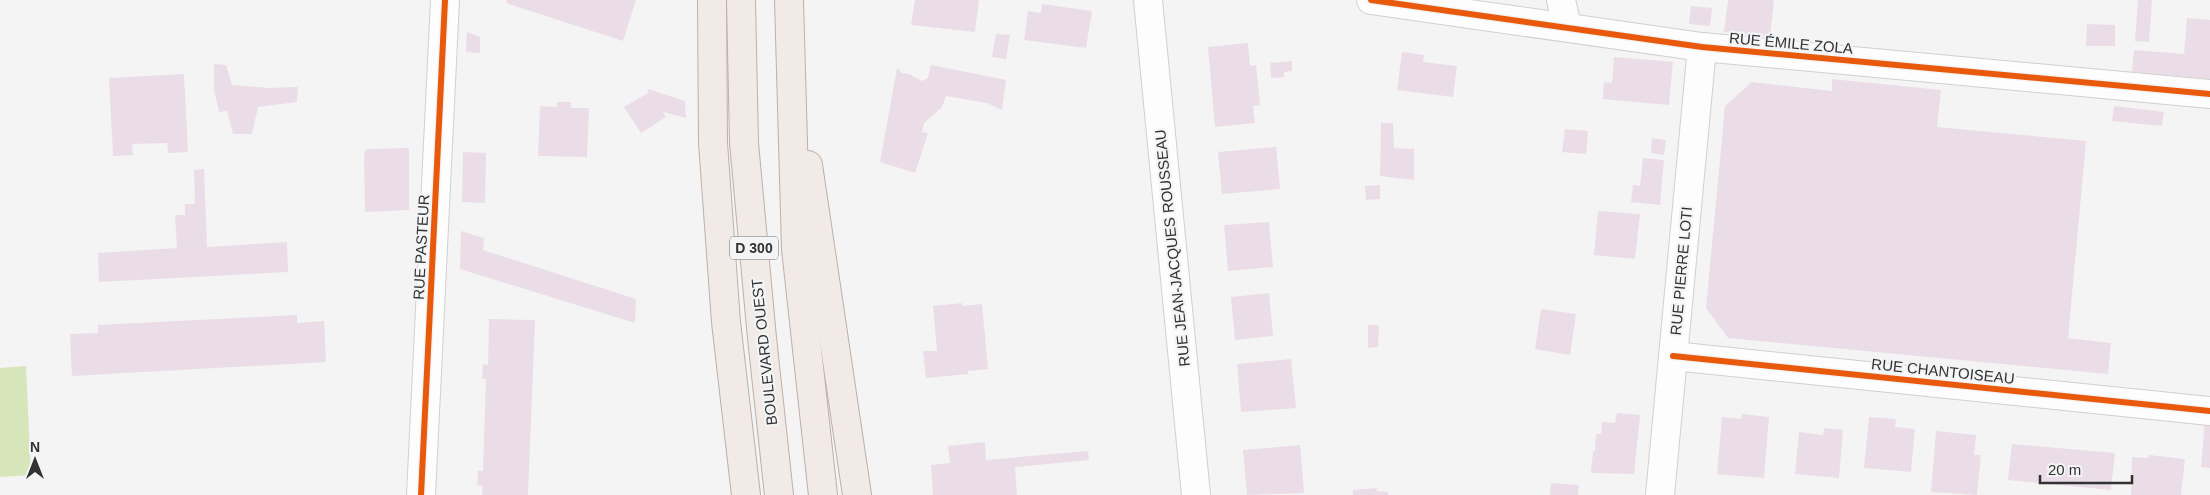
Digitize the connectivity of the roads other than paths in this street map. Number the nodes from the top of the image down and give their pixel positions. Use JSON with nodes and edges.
{"nodes":[{"id":1,"x":445,"y":0,"type":"edge"},
{"id":2,"x":712,"y":0,"type":"edge"},
{"id":3,"x":740,"y":0,"type":"edge"},
{"id":4,"x":788,"y":0,"type":"edge"},
{"id":5,"x":1148,"y":0,"type":"edge"},
{"id":6,"x":1371,"y":0,"type":"edge"},
{"id":7,"x":1561,"y":0,"type":"edge"},
{"id":8,"x":1567,"y":27,"type":"junction"},
{"id":9,"x":1702,"y":47,"type":"junction"},
{"id":10,"x":790,"y":51,"type":"junction"},
{"id":11,"x":2210,"y":94,"type":"edge"},
{"id":12,"x":1673,"y":356,"type":"junction"},
{"id":13,"x":2210,"y":411,"type":"edge"},
{"id":14,"x":421,"y":495,"type":"edge"},
{"id":15,"x":746,"y":495,"type":"edge"},
{"id":16,"x":779,"y":495,"type":"edge"},
{"id":17,"x":823,"y":495,"type":"edge"},
{"id":18,"x":857,"y":495,"type":"edge"},
{"id":19,"x":1196,"y":495,"type":"edge"},
{"id":20,"x":1660,"y":495,"type":"edge"}],
"edges":[{"from":1,"to":14,"type":"street","name":"RUE PASTEUR"},
{"from":2,"to":15,"type":"main road"},
{"from":3,"to":16,"type":"main road","name":"BOULEVARD OUEST","number":"D 300"},
{"from":4,"to":10,"type":"main road","number":"D 300"},
{"from":5,"to":19,"type":"street","name":"RUE JEAN-JACQUES ROUSSEAU"},
{"from":6,"to":8,"type":"street","name":"RUE ÉMILE ZOLA"},
{"from":7,"to":8,"type":"street"},
{"from":8,"to":9,"type":"street","name":"RUE ÉMILE ZOLA"},
{"from":9,"to":11,"type":"street","name":"RUE ÉMILE ZOLA"},
{"from":9,"to":12,"type":"street","name":"RUE PIERRE LOTI"},
{"from":10,"to":17,"type":"main road","number":"D 300"},
{"from":10,"to":18,"type":"main road"},
{"from":12,"to":13,"type":"street","name":"RUE CHANTOISEAU"},
{"from":12,"to":20,"type":"street","name":"RUE PIERRE LOTI"}]}
